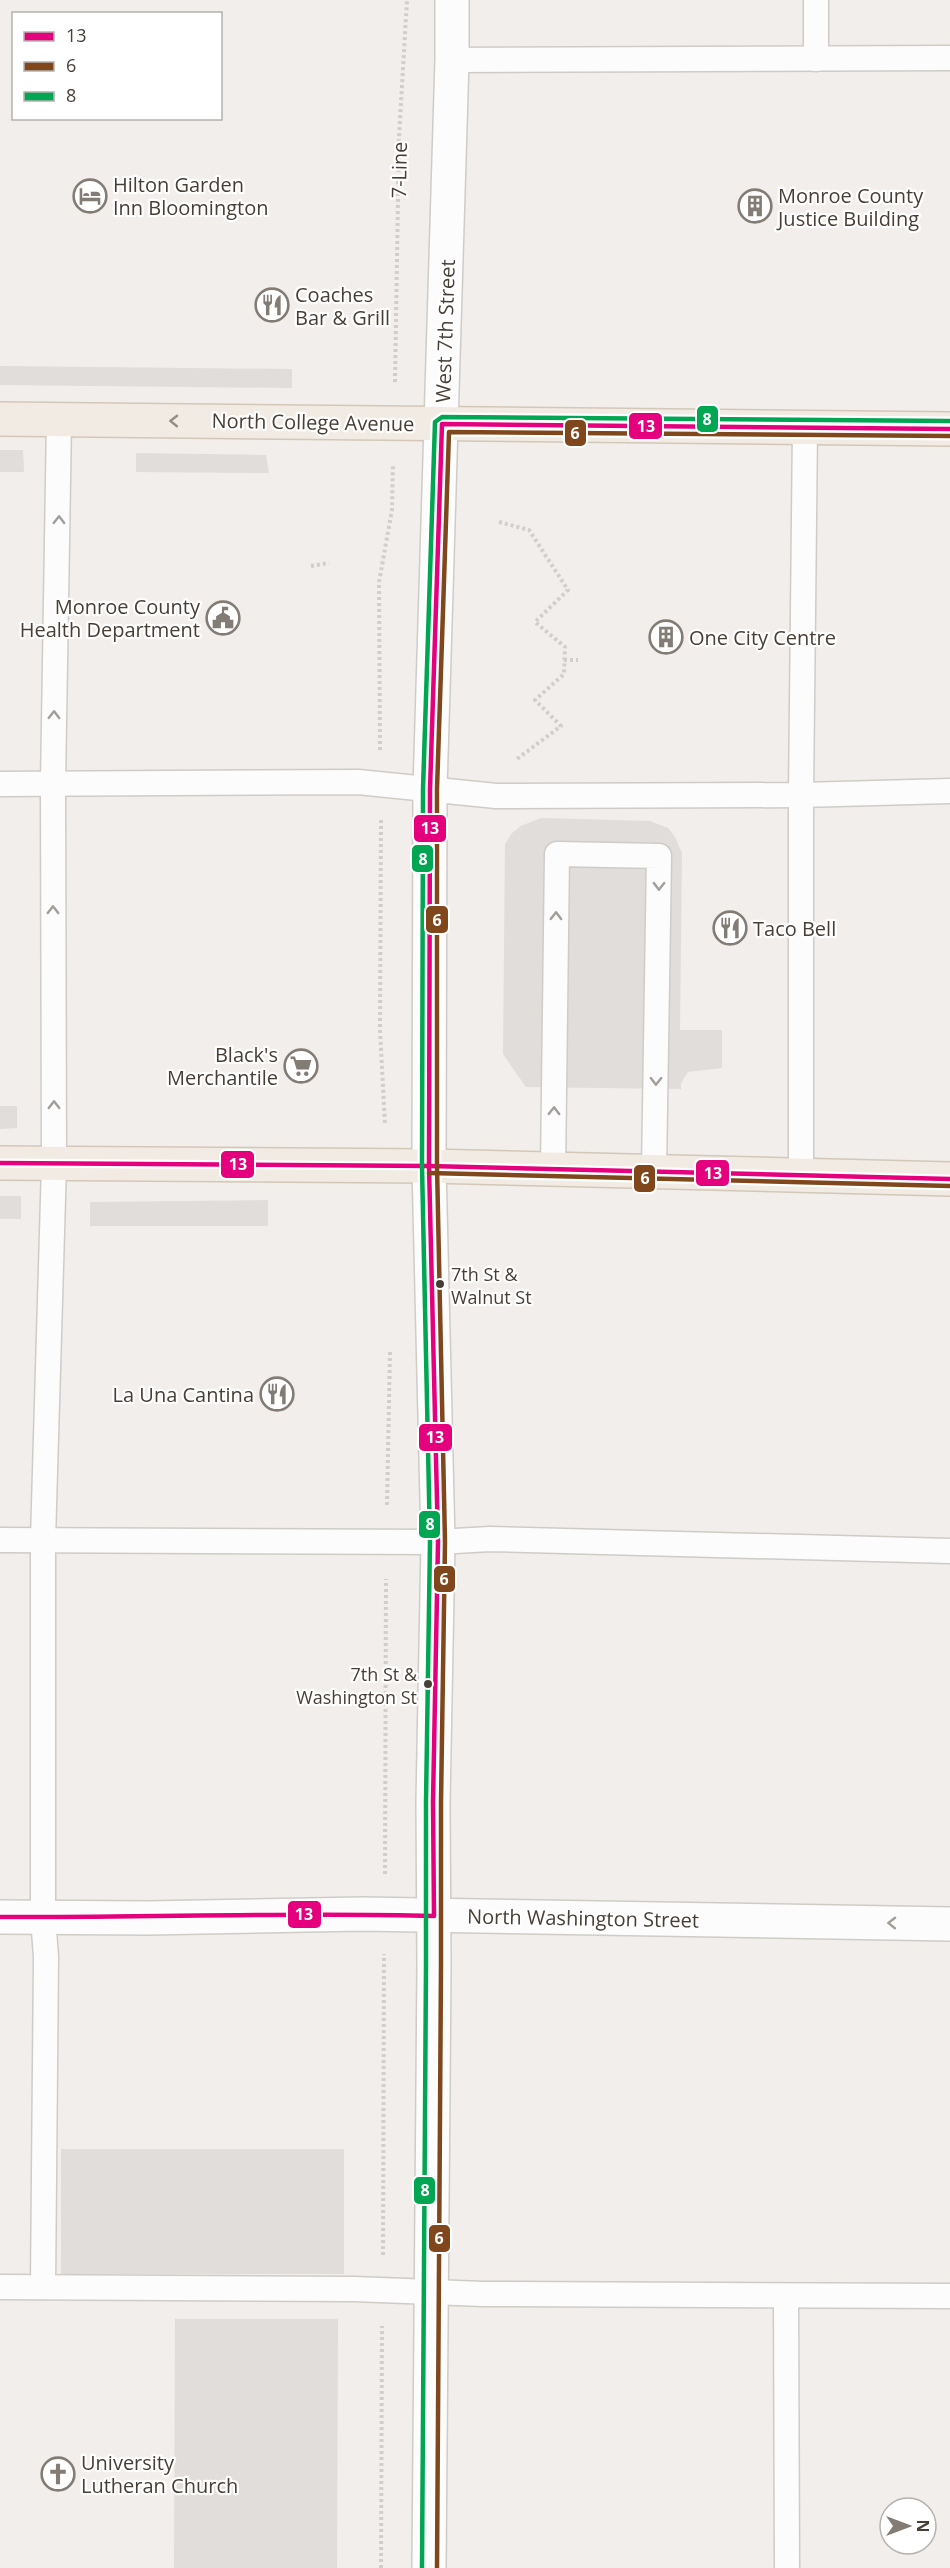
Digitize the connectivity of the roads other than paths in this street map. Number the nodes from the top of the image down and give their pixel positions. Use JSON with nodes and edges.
{"nodes":[{"id":1,"x":452,"y":0,"type":"edge"},
{"id":2,"x":816,"y":0,"type":"edge"},
{"id":3,"x":950,"y":58,"type":"edge"},
{"id":4,"x":816,"y":59,"type":"junction"},
{"id":5,"x":452,"y":60,"type":"junction"},
{"id":6,"x":0,"y":419,"type":"edge"},
{"id":7,"x":59,"y":420,"type":"junction"},
{"id":8,"x":442,"y":424,"type":"junction"},
{"id":9,"x":805,"y":428,"type":"junction"},
{"id":10,"x":950,"y":429,"type":"edge"},
{"id":11,"x":0,"y":784,"type":"edge"},
{"id":12,"x":52,"y":784,"type":"junction"},
{"id":13,"x":429,"y":789,"type":"junction"},
{"id":14,"x":950,"y":791,"type":"edge"},
{"id":15,"x":801,"y":795,"type":"junction"},
{"id":16,"x":0,"y":1163,"type":"edge"},
{"id":17,"x":54,"y":1164,"type":"junction"},
{"id":18,"x":429,"y":1166,"type":"junction"},
{"id":19,"x":553,"y":1170,"type":"junction"},
{"id":20,"x":654,"y":1172,"type":"junction"},
{"id":21,"x":801,"y":1176,"type":"junction"},
{"id":22,"x":950,"y":1179,"type":"edge"},
{"id":23,"x":0,"y":1540,"type":"edge"},
{"id":24,"x":44,"y":1540,"type":"junction"},
{"id":25,"x":438,"y":1542,"type":"junction"},
{"id":26,"x":950,"y":1551,"type":"edge"},
{"id":27,"x":434,"y":1916,"type":"junction"},
{"id":28,"x":0,"y":1917,"type":"edge"},
{"id":29,"x":43,"y":1917,"type":"junction"},
{"id":30,"x":950,"y":1924,"type":"edge"},
{"id":31,"x":0,"y":2287,"type":"edge"},
{"id":32,"x":43,"y":2287,"type":"junction"},
{"id":33,"x":430,"y":2292,"type":"junction"},
{"id":34,"x":950,"y":2296,"type":"edge"},
{"id":35,"x":786,"y":2297,"type":"junction"},
{"id":36,"x":429,"y":2568,"type":"edge"},
{"id":37,"x":787,"y":2568,"type":"edge"}],
"edges":[{"from":1,"to":5,"type":"street","name":"West 7th Street"},
{"from":2,"to":4,"type":"lane"},
{"from":3,"to":4,"type":"lane"},
{"from":4,"to":5,"type":"lane"},
{"from":5,"to":8,"type":"street","name":"West 7th Street"},
{"from":6,"to":7,"type":"main road","name":"North College Avenue"},
{"from":8,"to":7,"type":"main road","name":"North College Avenue","one_way":true},
{"from":12,"to":7,"type":"lane","one_way":true},
{"from":8,"to":9,"type":"main road","name":"North College Avenue"},
{"from":8,"to":13,"type":"street","name":"West 7th Street"},
{"from":9,"to":10,"type":"main road","name":"North College Avenue"},
{"from":9,"to":15,"type":"lane"},
{"from":11,"to":12,"type":"lane"},
{"from":12,"to":13,"type":"lane"},
{"from":17,"to":12,"type":"lane","one_way":true},
{"from":13,"to":15,"type":"lane"},
{"from":13,"to":18,"type":"street","name":"West 7th Street"},
{"from":14,"to":15,"type":"lane"},
{"from":15,"to":21,"type":"lane"},
{"from":16,"to":17,"type":"main road"},
{"from":17,"to":18,"type":"main road"},
{"from":17,"to":24,"type":"lane"},
{"from":18,"to":19,"type":"main road"},
{"from":18,"to":25,"type":"street","name":"West 7th Street"},
{"from":19,"to":20,"type":"main road"},
{"from":19,"to":20,"type":"lane","one_way":true},
{"from":20,"to":21,"type":"main road"},
{"from":21,"to":22,"type":"main road"},
{"from":23,"to":24,"type":"lane"},
{"from":24,"to":25,"type":"lane"},
{"from":24,"to":29,"type":"lane"},
{"from":25,"to":26,"type":"lane"},
{"from":25,"to":27,"type":"street","name":"West 7th Street"},
{"from":27,"to":29,"type":"street","name":"North Washington Street"},
{"from":30,"to":27,"type":"street","name":"North Washington Street","one_way":true},
{"from":27,"to":33,"type":"street","name":"West 7th Street"},
{"from":28,"to":29,"type":"street","name":"North Washington Street"},
{"from":29,"to":32,"type":"lane"},
{"from":31,"to":32,"type":"lane"},
{"from":32,"to":33,"type":"lane"},
{"from":33,"to":35,"type":"lane"},
{"from":33,"to":36,"type":"street","name":"West 7th Street"},
{"from":34,"to":35,"type":"lane"},
{"from":35,"to":37,"type":"lane"}]}
